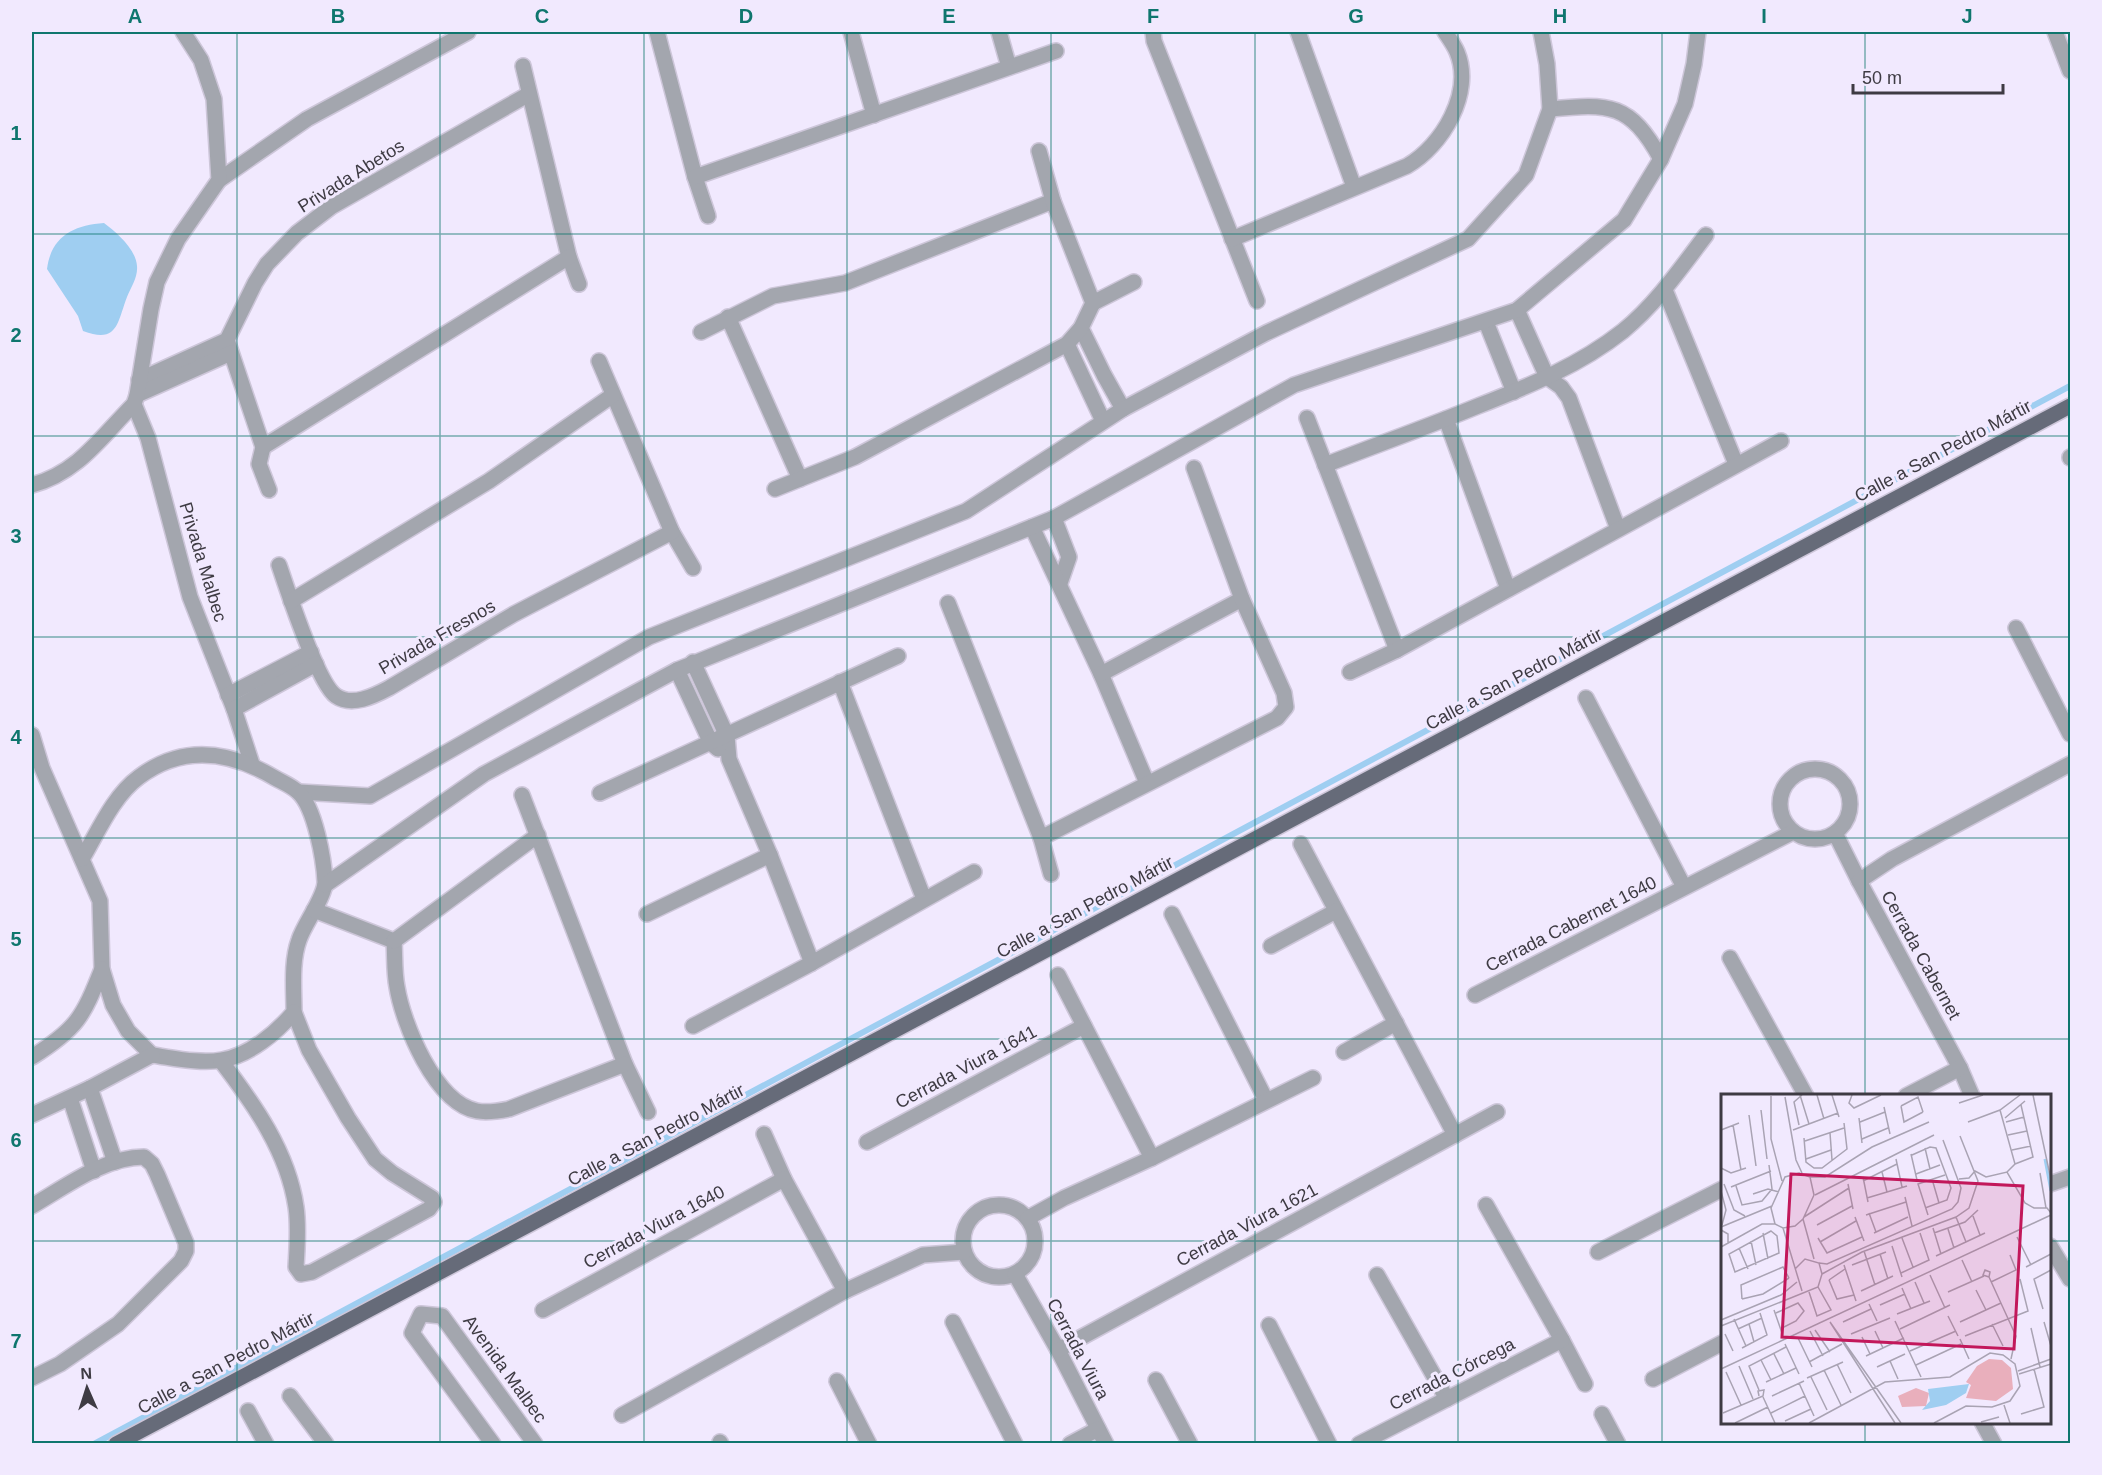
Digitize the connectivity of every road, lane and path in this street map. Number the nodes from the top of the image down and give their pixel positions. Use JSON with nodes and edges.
{"nodes":[{"id":1,"x":183,"y":32,"type":"edge"},
{"id":2,"x":468,"y":32,"type":"edge"},
{"id":3,"x":657,"y":32,"type":"edge"},
{"id":4,"x":851,"y":32,"type":"edge"},
{"id":5,"x":999,"y":32,"type":"edge"},
{"id":6,"x":1153,"y":32,"type":"edge"},
{"id":7,"x":1298,"y":32,"type":"edge"},
{"id":8,"x":1445,"y":32,"type":"edge"},
{"id":9,"x":1541,"y":32,"type":"edge"},
{"id":10,"x":1698,"y":32,"type":"edge"},
{"id":11,"x":2055,"y":32,"type":"edge"},
{"id":12,"x":1056,"y":51,"type":"dead end"},
{"id":13,"x":524,"y":66,"type":"dead end"},
{"id":14,"x":1009,"y":67,"type":"junction"},
{"id":15,"x":2070,"y":71,"type":"edge"},
{"id":16,"x":529,"y":94,"type":"junction"},
{"id":17,"x":1550,"y":109,"type":"junction"},
{"id":18,"x":874,"y":115,"type":"junction"},
{"id":19,"x":1039,"y":150,"type":"dead end"},
{"id":20,"x":1661,"y":159,"type":"junction"},
{"id":21,"x":695,"y":177,"type":"junction"},
{"id":22,"x":219,"y":180,"type":"junction"},
{"id":23,"x":1354,"y":187,"type":"junction"},
{"id":24,"x":1053,"y":201,"type":"junction"},
{"id":25,"x":708,"y":216,"type":"dead end"},
{"id":26,"x":1706,"y":235,"type":"dead end"},
{"id":27,"x":1232,"y":239,"type":"junction"},
{"id":28,"x":569,"y":257,"type":"junction"},
{"id":29,"x":1134,"y":282,"type":"dead end"},
{"id":30,"x":579,"y":284,"type":"dead end"},
{"id":31,"x":1665,"y":290,"type":"junction"},
{"id":32,"x":1257,"y":301,"type":"dead end"},
{"id":33,"x":1093,"y":303,"type":"junction"},
{"id":34,"x":1517,"y":310,"type":"junction"},
{"id":35,"x":728,"y":317,"type":"junction"},
{"id":36,"x":1486,"y":322,"type":"junction"},
{"id":37,"x":1081,"y":328,"type":"junction"},
{"id":38,"x":701,"y":332,"type":"dead end"},
{"id":39,"x":1067,"y":344,"type":"junction"},
{"id":40,"x":229,"y":346,"type":"junction"},
{"id":41,"x":599,"y":361,"type":"dead end"},
{"id":42,"x":1547,"y":377,"type":"junction"},
{"id":43,"x":1514,"y":392,"type":"junction"},
{"id":44,"x":137,"y":393,"type":"junction"},
{"id":45,"x":613,"y":395,"type":"junction"},
{"id":46,"x":2070,"y":406,"type":"edge"},
{"id":47,"x":1123,"y":409,"type":"junction"},
{"id":48,"x":1307,"y":418,"type":"dead end"},
{"id":49,"x":1446,"y":419,"type":"junction"},
{"id":50,"x":1103,"y":421,"type":"junction"},
{"id":51,"x":1781,"y":441,"type":"dead end"},
{"id":52,"x":263,"y":447,"type":"junction"},
{"id":53,"x":1736,"y":464,"type":"junction"},
{"id":54,"x":1325,"y":465,"type":"junction"},
{"id":55,"x":1194,"y":468,"type":"dead end"},
{"id":56,"x":800,"y":479,"type":"junction"},
{"id":57,"x":32,"y":485,"type":"edge"},
{"id":58,"x":775,"y":489,"type":"dead end"},
{"id":59,"x":269,"y":490,"type":"dead end"},
{"id":60,"x":1054,"y":518,"type":"junction"},
{"id":61,"x":1032,"y":527,"type":"junction"},
{"id":62,"x":1618,"y":529,"type":"junction"},
{"id":63,"x":672,"y":532,"type":"junction"},
{"id":64,"x":279,"y":565,"type":"dead end"},
{"id":65,"x":693,"y":568,"type":"dead end"},
{"id":66,"x":1060,"y":583,"type":"junction"},
{"id":67,"x":1508,"y":589,"type":"junction"},
{"id":68,"x":1242,"y":599,"type":"junction"},
{"id":69,"x":291,"y":601,"type":"junction"},
{"id":70,"x":948,"y":603,"type":"dead end"},
{"id":71,"x":2016,"y":628,"type":"dead end"},
{"id":72,"x":1396,"y":650,"type":"junction"},
{"id":73,"x":898,"y":656,"type":"dead end"},
{"id":74,"x":313,"y":658,"type":"junction"},
{"id":75,"x":693,"y":662,"type":"junction"},
{"id":76,"x":677,"y":669,"type":"junction"},
{"id":77,"x":1350,"y":672,"type":"dead end"},
{"id":78,"x":1101,"y":674,"type":"junction"},
{"id":79,"x":840,"y":682,"type":"junction"},
{"id":80,"x":1586,"y":698,"type":"dead end"},
{"id":81,"x":231,"y":702,"type":"junction"},
{"id":82,"x":2070,"y":734,"type":"edge"},
{"id":83,"x":32,"y":735,"type":"edge"},
{"id":84,"x":727,"y":736,"type":"junction"},
{"id":85,"x":711,"y":743,"type":"junction"},
{"id":86,"x":729,"y":759,"type":"junction"},
{"id":87,"x":252,"y":764,"type":"junction"},
{"id":88,"x":2070,"y":764,"type":"edge"},
{"id":89,"x":1147,"y":783,"type":"junction"},
{"id":90,"x":299,"y":792,"type":"junction"},
{"id":91,"x":600,"y":794,"type":"dead end"},
{"id":92,"x":522,"y":795,"type":"dead end"},
{"id":93,"x":1793,"y":832,"type":"junction"},
{"id":94,"x":1835,"y":833,"type":"junction"},
{"id":95,"x":538,"y":836,"type":"junction"},
{"id":96,"x":1041,"y":838,"type":"junction"},
{"id":97,"x":1301,"y":844,"type":"dead end"},
{"id":98,"x":770,"y":855,"type":"junction"},
{"id":99,"x":82,"y":859,"type":"junction"},
{"id":100,"x":974,"y":872,"type":"dead end"},
{"id":101,"x":1051,"y":874,"type":"dead end"},
{"id":102,"x":1858,"y":881,"type":"junction"},
{"id":103,"x":325,"y":885,"type":"junction"},
{"id":104,"x":1684,"y":887,"type":"junction"},
{"id":105,"x":924,"y":899,"type":"junction"},
{"id":106,"x":314,"y":910,"type":"junction"},
{"id":107,"x":1336,"y":910,"type":"junction"},
{"id":108,"x":647,"y":914,"type":"dead end"},
{"id":109,"x":1172,"y":914,"type":"dead end"},
{"id":110,"x":394,"y":941,"type":"junction"},
{"id":111,"x":1271,"y":946,"type":"dead end"},
{"id":112,"x":1730,"y":958,"type":"dead end"},
{"id":113,"x":812,"y":963,"type":"junction"},
{"id":114,"x":102,"y":969,"type":"junction"},
{"id":115,"x":1058,"y":975,"type":"dead end"},
{"id":116,"x":1475,"y":995,"type":"dead end"},
{"id":117,"x":294,"y":1012,"type":"junction"},
{"id":118,"x":1396,"y":1023,"type":"junction"},
{"id":119,"x":693,"y":1026,"type":"dead end"},
{"id":120,"x":1084,"y":1026,"type":"junction"},
{"id":121,"x":1344,"y":1052,"type":"dead end"},
{"id":122,"x":153,"y":1055,"type":"junction"},
{"id":123,"x":32,"y":1057,"type":"edge"},
{"id":124,"x":221,"y":1061,"type":"junction"},
{"id":125,"x":625,"y":1064,"type":"junction"},
{"id":126,"x":1960,"y":1068,"type":"junction"},
{"id":127,"x":1313,"y":1078,"type":"dead end"},
{"id":128,"x":90,"y":1088,"type":"junction"},
{"id":129,"x":1805,"y":1094,"type":"edge"},
{"id":130,"x":1908,"y":1094,"type":"edge"},
{"id":131,"x":1972,"y":1094,"type":"edge"},
{"id":132,"x":70,"y":1098,"type":"junction"},
{"id":133,"x":1266,"y":1100,"type":"junction"},
{"id":134,"x":648,"y":1112,"type":"dead end"},
{"id":135,"x":1497,"y":1112,"type":"dead end"},
{"id":136,"x":32,"y":1115,"type":"edge"},
{"id":137,"x":764,"y":1134,"type":"dead end"},
{"id":138,"x":1455,"y":1135,"type":"junction"},
{"id":139,"x":867,"y":1142,"type":"dead end"},
{"id":140,"x":1152,"y":1158,"type":"junction"},
{"id":141,"x":115,"y":1162,"type":"junction"},
{"id":142,"x":94,"y":1171,"type":"junction"},
{"id":143,"x":2070,"y":1177,"type":"edge"},
{"id":144,"x":784,"y":1179,"type":"junction"},
{"id":145,"x":2051,"y":1183,"type":"edge"},
{"id":146,"x":1721,"y":1190,"type":"edge"},
{"id":147,"x":1486,"y":1205,"type":"dead end"},
{"id":148,"x":32,"y":1206,"type":"edge"},
{"id":149,"x":1028,"y":1218,"type":"junction"},
{"id":150,"x":2051,"y":1249,"type":"edge"},
{"id":151,"x":964,"y":1252,"type":"junction"},
{"id":152,"x":1598,"y":1252,"type":"dead end"},
{"id":153,"x":1015,"y":1274,"type":"junction"},
{"id":154,"x":1377,"y":1275,"type":"dead end"},
{"id":155,"x":2070,"y":1279,"type":"edge"},
{"id":156,"x":845,"y":1291,"type":"junction"},
{"id":157,"x":543,"y":1310,"type":"dead end"},
{"id":158,"x":953,"y":1322,"type":"dead end"},
{"id":159,"x":1269,"y":1325,"type":"dead end"},
{"id":160,"x":1562,"y":1340,"type":"junction"},
{"id":161,"x":1721,"y":1344,"type":"edge"},
{"id":162,"x":1058,"y":1350,"type":"junction"},
{"id":163,"x":32,"y":1378,"type":"edge"},
{"id":164,"x":1653,"y":1379,"type":"dead end"},
{"id":165,"x":1156,"y":1380,"type":"dead end"},
{"id":166,"x":837,"y":1381,"type":"dead end"},
{"id":167,"x":1585,"y":1384,"type":"dead end"},
{"id":168,"x":290,"y":1396,"type":"dead end"},
{"id":169,"x":1447,"y":1399,"type":"junction"},
{"id":170,"x":248,"y":1411,"type":"dead end"},
{"id":171,"x":1602,"y":1414,"type":"dead end"},
{"id":172,"x":622,"y":1415,"type":"dead end"},
{"id":173,"x":1983,"y":1424,"type":"edge"},
{"id":174,"x":1098,"y":1429,"type":"junction"},
{"id":175,"x":117,"y":1443,"type":"edge"},
{"id":176,"x":266,"y":1443,"type":"edge"},
{"id":177,"x":326,"y":1443,"type":"edge"},
{"id":178,"x":493,"y":1443,"type":"edge"},
{"id":179,"x":535,"y":1443,"type":"edge"},
{"id":180,"x":869,"y":1443,"type":"edge"},
{"id":181,"x":1015,"y":1443,"type":"edge"},
{"id":182,"x":1070,"y":1443,"type":"edge"},
{"id":183,"x":1106,"y":1443,"type":"edge"},
{"id":184,"x":1190,"y":1443,"type":"edge"},
{"id":185,"x":1329,"y":1443,"type":"edge"},
{"id":186,"x":1359,"y":1443,"type":"edge"},
{"id":187,"x":1618,"y":1443,"type":"edge"},
{"id":188,"x":1994,"y":1443,"type":"edge"}],
"edges":[{"from":1,"to":22,"type":"street"},
{"from":2,"to":22,"type":"street"},
{"from":3,"to":21,"type":"street"},
{"from":4,"to":18,"type":"street"},
{"from":5,"to":14,"type":"street"},
{"from":6,"to":27,"type":"street"},
{"from":7,"to":23,"type":"street"},
{"from":8,"to":23,"type":"street"},
{"from":9,"to":17,"type":"street"},
{"from":10,"to":20,"type":"street"},
{"from":11,"to":15,"type":"street"},
{"from":12,"to":14,"type":"street"},
{"from":13,"to":16,"type":"street"},
{"from":14,"to":18,"type":"street"},
{"from":16,"to":28,"type":"street"},
{"from":16,"to":40,"type":"street","name":"Privada Abetos"},
{"from":17,"to":20,"type":"street"},
{"from":17,"to":47,"type":"street"},
{"from":18,"to":21,"type":"street"},
{"from":19,"to":24,"type":"street"},
{"from":20,"to":34,"type":"street"},
{"from":21,"to":25,"type":"street"},
{"from":22,"to":44,"type":"street"},
{"from":23,"to":27,"type":"street"},
{"from":24,"to":33,"type":"street"},
{"from":24,"to":35,"type":"street"},
{"from":26,"to":31,"type":"street"},
{"from":27,"to":32,"type":"street"},
{"from":28,"to":30,"type":"street"},
{"from":28,"to":52,"type":"street"},
{"from":29,"to":33,"type":"street"},
{"from":31,"to":42,"type":"street"},
{"from":31,"to":53,"type":"street"},
{"from":33,"to":37,"type":"street"},
{"from":34,"to":36,"type":"street"},
{"from":34,"to":42,"type":"street"},
{"from":35,"to":38,"type":"street"},
{"from":35,"to":56,"type":"street"},
{"from":36,"to":43,"type":"street"},
{"from":36,"to":60,"type":"street"},
{"from":37,"to":39,"type":"street"},
{"from":37,"to":47,"type":"street"},
{"from":39,"to":50,"type":"street"},
{"from":39,"to":56,"type":"street"},
{"from":40,"to":44,"type":"street"},
{"from":40,"to":52,"type":"street"},
{"from":41,"to":45,"type":"street"},
{"from":42,"to":43,"type":"street"},
{"from":42,"to":62,"type":"street"},
{"from":43,"to":49,"type":"street"},
{"from":44,"to":57,"type":"street"},
{"from":44,"to":81,"type":"street","name":"Privada Malbec"},
{"from":45,"to":63,"type":"street"},
{"from":45,"to":69,"type":"street"},
{"from":46,"to":175,"type":"main road","name":"Calle a San Pedro Mártir"},
{"from":47,"to":50,"type":"street"},
{"from":48,"to":54,"type":"street"},
{"from":49,"to":54,"type":"street"},
{"from":49,"to":67,"type":"street"},
{"from":50,"to":90,"type":"street"},
{"from":51,"to":53,"type":"street"},
{"from":52,"to":59,"type":"street"},
{"from":53,"to":62,"type":"street"},
{"from":54,"to":72,"type":"street"},
{"from":55,"to":68,"type":"street"},
{"from":56,"to":58,"type":"street"},
{"from":60,"to":61,"type":"street"},
{"from":60,"to":66,"type":"street"},
{"from":61,"to":66,"type":"street"},
{"from":61,"to":75,"type":"street"},
{"from":62,"to":67,"type":"street"},
{"from":63,"to":65,"type":"street"},
{"from":63,"to":74,"type":"street","name":"Privada Fresnos"},
{"from":64,"to":69,"type":"street","name":"Privada Fresnos"},
{"from":66,"to":78,"type":"street"},
{"from":67,"to":72,"type":"street"},
{"from":68,"to":78,"type":"street"},
{"from":68,"to":89,"type":"street"},
{"from":69,"to":74,"type":"street","name":"Privada Fresnos"},
{"from":70,"to":96,"type":"street"},
{"from":71,"to":82,"type":"street"},
{"from":72,"to":77,"type":"street"},
{"from":73,"to":79,"type":"street"},
{"from":74,"to":81,"type":"street"},
{"from":75,"to":76,"type":"street"},
{"from":75,"to":84,"type":"street"},
{"from":76,"to":85,"type":"street"},
{"from":76,"to":103,"type":"street"},
{"from":78,"to":89,"type":"street"},
{"from":79,"to":84,"type":"street"},
{"from":79,"to":105,"type":"street"},
{"from":80,"to":104,"type":"street","name":"Cerrada Cabernet 1640"},
{"from":81,"to":87,"type":"street","name":"Privada Malbec"},
{"from":83,"to":99,"type":"street"},
{"from":84,"to":85,"type":"street"},
{"from":84,"to":86,"type":"street"},
{"from":85,"to":86,"type":"street"},
{"from":85,"to":91,"type":"street"},
{"from":86,"to":98,"type":"street"},
{"from":87,"to":90,"type":"street"},
{"from":87,"to":99,"type":"street"},
{"from":88,"to":102,"type":"street"},
{"from":89,"to":96,"type":"street"},
{"from":90,"to":103,"type":"street"},
{"from":92,"to":95,"type":"street"},
{"from":93,"to":94,"type":"street"},
{"from":93,"to":94,"type":"street"},
{"from":93,"to":104,"type":"street","name":"Cerrada Cabernet 1640"},
{"from":94,"to":102,"type":"street","name":"Cerrada Cabernet"},
{"from":95,"to":110,"type":"street"},
{"from":95,"to":125,"type":"street"},
{"from":96,"to":101,"type":"street"},
{"from":97,"to":107,"type":"street"},
{"from":98,"to":108,"type":"street"},
{"from":98,"to":113,"type":"street"},
{"from":99,"to":114,"type":"street"},
{"from":100,"to":105,"type":"street"},
{"from":102,"to":126,"type":"street","name":"Cerrada Cabernet"},
{"from":103,"to":106,"type":"street"},
{"from":104,"to":116,"type":"street","name":"Cerrada Cabernet 1640"},
{"from":105,"to":113,"type":"street"},
{"from":106,"to":110,"type":"street"},
{"from":106,"to":117,"type":"street"},
{"from":107,"to":111,"type":"street"},
{"from":107,"to":118,"type":"street"},
{"from":109,"to":133,"type":"street"},
{"from":110,"to":125,"type":"street"},
{"from":112,"to":129,"type":"street"},
{"from":113,"to":119,"type":"street"},
{"from":114,"to":122,"type":"street"},
{"from":114,"to":123,"type":"street"},
{"from":115,"to":120,"type":"street"},
{"from":117,"to":124,"type":"street"},
{"from":117,"to":124,"type":"street"},
{"from":118,"to":121,"type":"street"},
{"from":118,"to":138,"type":"street"},
{"from":120,"to":139,"type":"street","name":"Cerrada Viura 1641"},
{"from":120,"to":140,"type":"street"},
{"from":122,"to":124,"type":"street"},
{"from":122,"to":128,"type":"street"},
{"from":125,"to":134,"type":"street"},
{"from":126,"to":130,"type":"street"},
{"from":126,"to":131,"type":"street","name":"Cerrada Cabernet"},
{"from":127,"to":133,"type":"street"},
{"from":128,"to":132,"type":"street"},
{"from":128,"to":141,"type":"street"},
{"from":132,"to":136,"type":"street"},
{"from":132,"to":142,"type":"street"},
{"from":133,"to":140,"type":"street"},
{"from":135,"to":138,"type":"street","name":"Cerrada Viura 1621"},
{"from":137,"to":144,"type":"street"},
{"from":138,"to":162,"type":"street","name":"Cerrada Viura 1621"},
{"from":140,"to":149,"type":"street"},
{"from":141,"to":142,"type":"street"},
{"from":141,"to":163,"type":"street"},
{"from":142,"to":148,"type":"street"},
{"from":143,"to":145,"type":"street"},
{"from":144,"to":156,"type":"street"},
{"from":144,"to":157,"type":"street","name":"Cerrada Viura 1640"},
{"from":146,"to":152,"type":"street"},
{"from":147,"to":160,"type":"street"},
{"from":149,"to":151,"type":"street"},
{"from":149,"to":153,"type":"street"},
{"from":150,"to":155,"type":"street"},
{"from":151,"to":153,"type":"street"},
{"from":151,"to":156,"type":"street"},
{"from":153,"to":162,"type":"street","name":"Cerrada Viura"},
{"from":154,"to":169,"type":"street"},
{"from":156,"to":172,"type":"street"},
{"from":158,"to":181,"type":"street"},
{"from":159,"to":185,"type":"street"},
{"from":160,"to":167,"type":"street"},
{"from":160,"to":169,"type":"street","name":"Cerrada Córcega"},
{"from":161,"to":164,"type":"street"},
{"from":162,"to":174,"type":"street","name":"Cerrada Viura"},
{"from":165,"to":184,"type":"street"},
{"from":166,"to":180,"type":"street"},
{"from":168,"to":177,"type":"street"},
{"from":169,"to":186,"type":"street","name":"Cerrada Córcega"},
{"from":170,"to":176,"type":"street"},
{"from":171,"to":187,"type":"street"},
{"from":173,"to":188,"type":"street"},
{"from":174,"to":182,"type":"street"},
{"from":174,"to":183,"type":"street","name":"Cerrada Viura"},
{"from":178,"to":179,"type":"street","name":"Avenida Malbec"}]}
